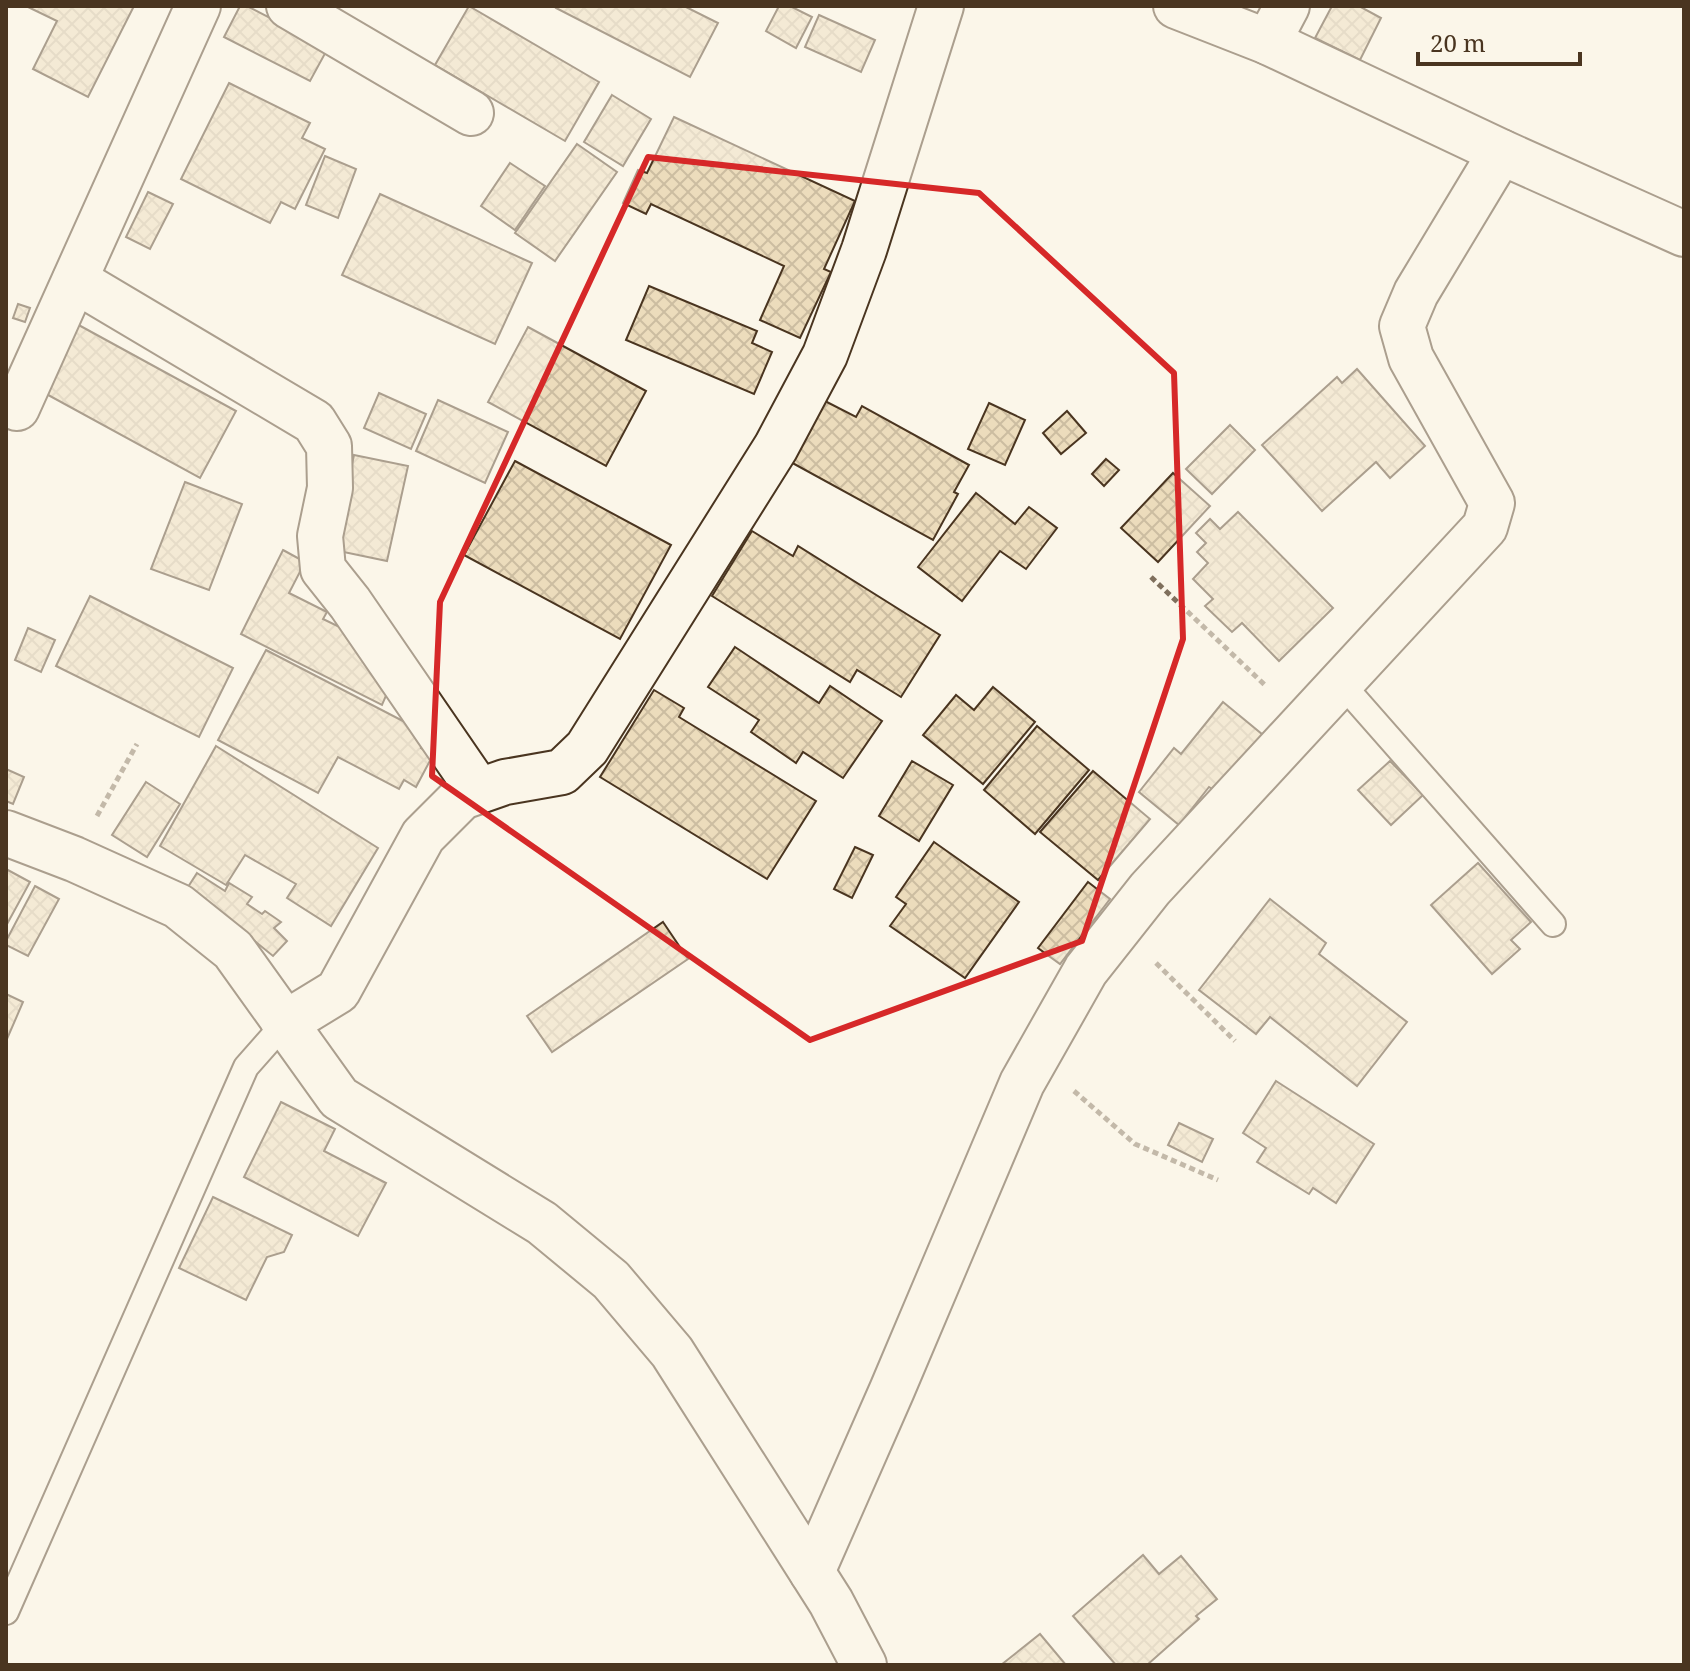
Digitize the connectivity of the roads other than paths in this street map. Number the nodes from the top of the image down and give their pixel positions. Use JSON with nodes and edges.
{"nodes":[{"id":1,"x":198,"y":6,"type":"edge"},
{"id":2,"x":289,"y":6,"type":"edge"},
{"id":3,"x":941,"y":6,"type":"edge"},
{"id":4,"x":1176,"y":6,"type":"edge"},
{"id":5,"x":1278,"y":24,"type":"edge"},
{"id":6,"x":471,"y":113,"type":"dead end"},
{"id":7,"x":1501,"y":152,"type":"junction"},
{"id":8,"x":1684,"y":234,"type":"edge"},
{"id":9,"x":75,"y":280,"type":"junction"},
{"id":10,"x":17,"y":408,"type":"dead end"},
{"id":11,"x":1342,"y":684,"type":"junction"},
{"id":12,"x":479,"y":791,"type":"junction"},
{"id":13,"x":6,"y":833,"type":"edge"},
{"id":14,"x":1553,"y":924,"type":"dead end"},
{"id":15,"x":284,"y":1024,"type":"junction"},
{"id":16,"x":812,"y":1572,"type":"junction"},
{"id":17,"x":6,"y":1612,"type":"edge"},
{"id":18,"x":864,"y":1665,"type":"edge"}],
"edges":[{"from":1,"to":9,"type":"street"},
{"from":2,"to":6,"type":"street"},
{"from":3,"to":12,"type":"street"},
{"from":4,"to":5,"type":"street"},
{"from":5,"to":7,"type":"street"},
{"from":7,"to":8,"type":"street"},
{"from":7,"to":11,"type":"street"},
{"from":9,"to":10,"type":"street"},
{"from":9,"to":12,"type":"street"},
{"from":11,"to":14,"type":"lane"},
{"from":11,"to":16,"type":"street"},
{"from":12,"to":15,"type":"street"},
{"from":13,"to":15,"type":"street"},
{"from":15,"to":16,"type":"street"},
{"from":15,"to":17,"type":"lane"},
{"from":16,"to":18,"type":"street"}]}
